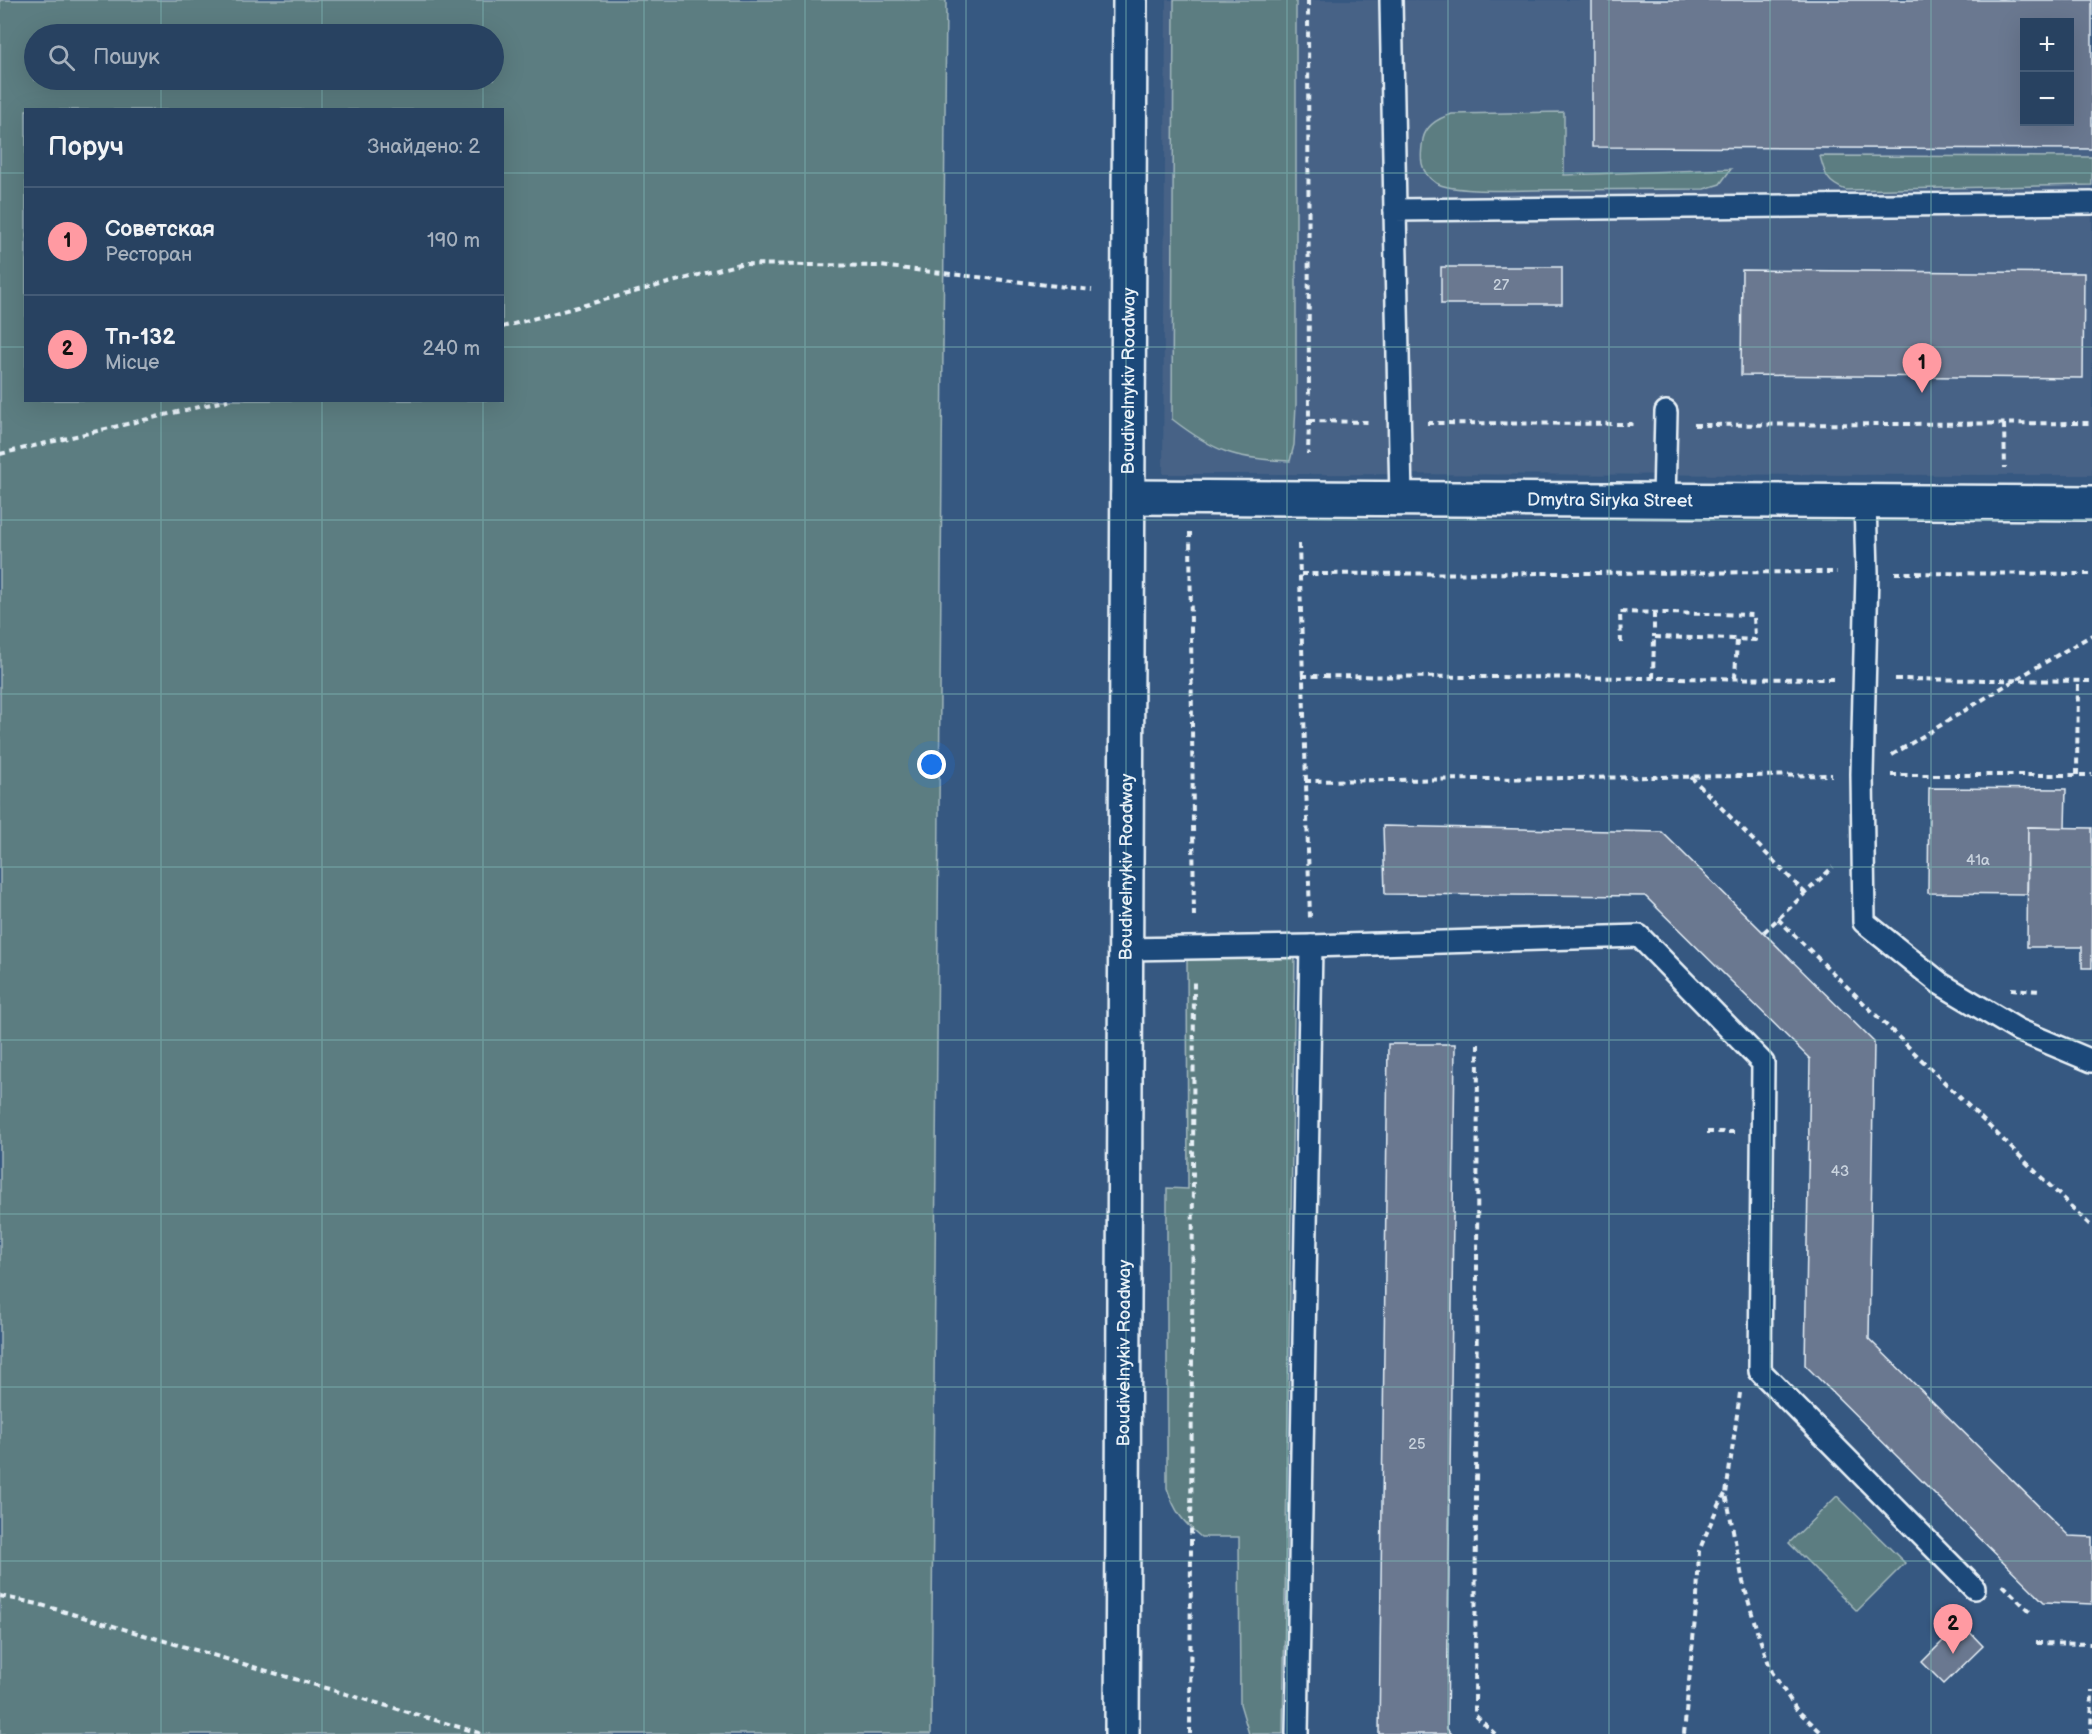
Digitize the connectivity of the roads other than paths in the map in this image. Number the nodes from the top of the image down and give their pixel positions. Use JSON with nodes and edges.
{"nodes":[{"id":1,"x":1130,"y":0,"type":"edge"},
{"id":2,"x":1391,"y":0,"type":"edge"},
{"id":3,"x":2092,"y":203,"type":"edge"},
{"id":4,"x":1395,"y":210,"type":"junction"},
{"id":5,"x":1666,"y":419,"type":"road end"},
{"id":6,"x":1128,"y":497,"type":"junction"},
{"id":7,"x":1401,"y":499,"type":"junction"},
{"id":8,"x":1664,"y":501,"type":"junction"},
{"id":9,"x":1865,"y":502,"type":"junction"},
{"id":10,"x":2092,"y":503,"type":"edge"},
{"id":11,"x":1311,"y":946,"type":"junction"},
{"id":12,"x":1125,"y":949,"type":"junction"},
{"id":13,"x":2092,"y":1061,"type":"edge"},
{"id":14,"x":1974,"y":1588,"type":"dead end"},
{"id":15,"x":1122,"y":1734,"type":"edge"},
{"id":16,"x":1297,"y":1734,"type":"edge"}],
"edges":[{"from":1,"to":6,"type":"main road","name":"Boudivelnykiv Roadway"},
{"from":2,"to":4,"type":"lane"},
{"from":3,"to":4,"type":"lane"},
{"from":4,"to":7,"type":"lane"},
{"from":5,"to":8,"type":"lane"},
{"from":6,"to":7,"type":"main road","name":"Dmytra Siryka Street"},
{"from":6,"to":12,"type":"main road","name":"Boudivelnykiv Roadway"},
{"from":7,"to":8,"type":"main road","name":"Dmytra Siryka Street"},
{"from":8,"to":9,"type":"main road","name":"Dmytra Siryka Street"},
{"from":9,"to":10,"type":"main road","name":"Dmytra Siryka Street"},
{"from":9,"to":13,"type":"lane"},
{"from":11,"to":12,"type":"lane"},
{"from":11,"to":14,"type":"lane"},
{"from":11,"to":16,"type":"lane"},
{"from":12,"to":15,"type":"main road","name":"Boudivelnykiv Roadway"}]}
